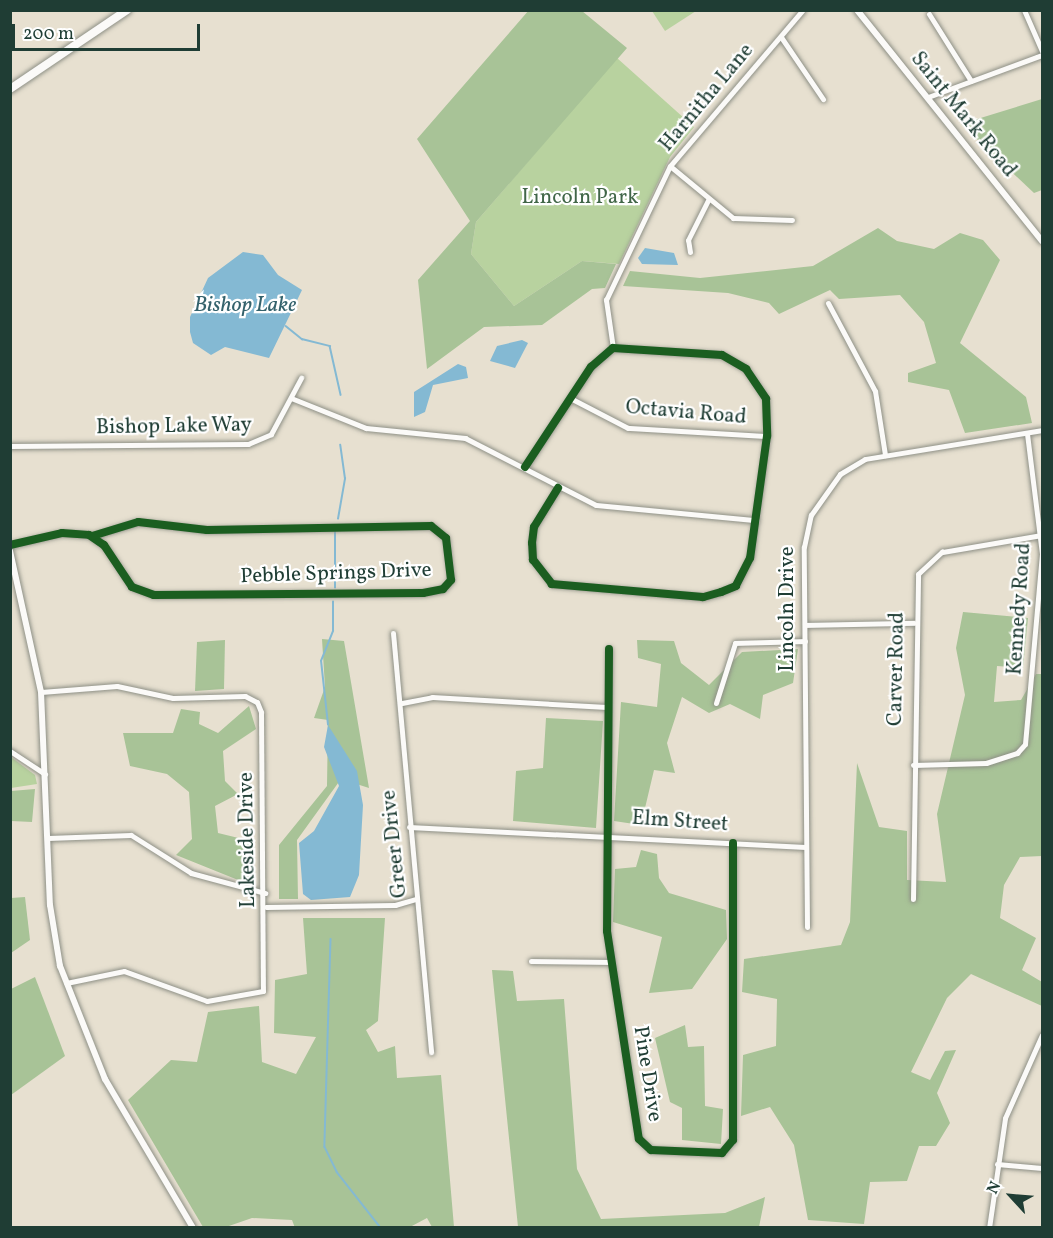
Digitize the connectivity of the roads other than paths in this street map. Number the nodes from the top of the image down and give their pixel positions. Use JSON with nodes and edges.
{"nodes":[{"id":1,"x":127,"y":10,"type":"edge"},
{"id":2,"x":803,"y":10,"type":"edge"},
{"id":3,"x":857,"y":10,"type":"edge"},
{"id":4,"x":1024,"y":10,"type":"edge"},
{"id":5,"x":929,"y":14,"type":"dead end"},
{"id":6,"x":781,"y":37,"type":"junction"},
{"id":7,"x":1042,"y":53,"type":"edge"},
{"id":8,"x":971,"y":81,"type":"junction"},
{"id":9,"x":10,"y":88,"type":"edge"},
{"id":10,"x":928,"y":97,"type":"junction"},
{"id":11,"x":824,"y":99,"type":"dead end"},
{"id":12,"x":670,"y":166,"type":"junction"},
{"id":13,"x":708,"y":200,"type":"junction"},
{"id":14,"x":792,"y":220,"type":"dead end"},
{"id":15,"x":1042,"y":241,"type":"edge"},
{"id":16,"x":690,"y":252,"type":"dead end"},
{"id":17,"x":828,"y":303,"type":"dead end"},
{"id":18,"x":614,"y":348,"type":"junction"},
{"id":19,"x":301,"y":378,"type":"dead end"},
{"id":20,"x":291,"y":398,"type":"junction"},
{"id":21,"x":572,"y":399,"type":"junction"},
{"id":22,"x":1042,"y":430,"type":"edge"},
{"id":23,"x":1027,"y":433,"type":"junction"},
{"id":24,"x":767,"y":436,"type":"junction"},
{"id":25,"x":10,"y":446,"type":"edge"},
{"id":26,"x":885,"y":455,"type":"junction"},
{"id":27,"x":525,"y":467,"type":"junction"},
{"id":28,"x":558,"y":488,"type":"junction"},
{"id":29,"x":756,"y":520,"type":"junction"},
{"id":30,"x":93,"y":536,"type":"junction"},
{"id":31,"x":1041,"y":536,"type":"edge"},
{"id":32,"x":10,"y":545,"type":"edge"},
{"id":33,"x":10,"y":551,"type":"edge"},
{"id":34,"x":914,"y":623,"type":"junction"},
{"id":35,"x":805,"y":625,"type":"junction"},
{"id":36,"x":393,"y":633,"type":"dead end"},
{"id":37,"x":805,"y":641,"type":"junction"},
{"id":38,"x":609,"y":649,"type":"dead end"},
{"id":39,"x":41,"y":692,"type":"junction"},
{"id":40,"x":402,"y":703,"type":"junction"},
{"id":41,"x":716,"y":703,"type":"dead end"},
{"id":42,"x":607,"y":706,"type":"junction"},
{"id":43,"x":10,"y":751,"type":"edge"},
{"id":44,"x":913,"y":765,"type":"junction"},
{"id":45,"x":45,"y":774,"type":"junction"},
{"id":46,"x":410,"y":827,"type":"junction"},
{"id":47,"x":606,"y":835,"type":"junction"},
{"id":48,"x":48,"y":838,"type":"junction"},
{"id":49,"x":733,"y":843,"type":"junction"},
{"id":50,"x":805,"y":847,"type":"junction"},
{"id":51,"x":265,"y":893,"type":"junction"},
{"id":52,"x":416,"y":899,"type":"junction"},
{"id":53,"x":913,"y":899,"type":"dead end"},
{"id":54,"x":266,"y":907,"type":"junction"},
{"id":55,"x":807,"y":927,"type":"dead end"},
{"id":56,"x":531,"y":961,"type":"dead end"},
{"id":57,"x":611,"y":962,"type":"junction"},
{"id":58,"x":66,"y":983,"type":"junction"},
{"id":59,"x":1042,"y":1035,"type":"edge"},
{"id":60,"x":1040,"y":1045,"type":"edge"},
{"id":61,"x":431,"y":1052,"type":"dead end"},
{"id":62,"x":997,"y":1164,"type":"junction"},
{"id":63,"x":1042,"y":1168,"type":"edge"},
{"id":64,"x":193,"y":1227,"type":"edge"},
{"id":65,"x":989,"y":1227,"type":"edge"}],
"edges":[{"from":1,"to":9,"type":"main road"},
{"from":2,"to":6,"type":"street","name":"Harnitha Lane"},
{"from":3,"to":10,"type":"street","name":"Saint Mark Road"},
{"from":4,"to":7,"type":"street"},
{"from":5,"to":8,"type":"street"},
{"from":6,"to":11,"type":"street"},
{"from":6,"to":12,"type":"street","name":"Harnitha Lane"},
{"from":7,"to":8,"type":"street"},
{"from":8,"to":10,"type":"street"},
{"from":10,"to":15,"type":"street","name":"Saint Mark Road"},
{"from":12,"to":13,"type":"street"},
{"from":12,"to":18,"type":"street","name":"Harnitha Lane"},
{"from":13,"to":14,"type":"street"},
{"from":13,"to":16,"type":"street"},
{"from":17,"to":26,"type":"street"},
{"from":18,"to":21,"type":"street"},
{"from":18,"to":24,"type":"street"},
{"from":19,"to":20,"type":"street","name":"Bishop Lake Way"},
{"from":20,"to":25,"type":"street","name":"Bishop Lake Way"},
{"from":20,"to":27,"type":"street"},
{"from":21,"to":24,"type":"street","name":"Octavia Road"},
{"from":21,"to":27,"type":"street"},
{"from":22,"to":23,"type":"street","name":"Lincoln Drive"},
{"from":23,"to":26,"type":"street","name":"Lincoln Drive"},
{"from":23,"to":31,"type":"street","name":"Kennedy Road"},
{"from":24,"to":29,"type":"street"},
{"from":26,"to":35,"type":"street","name":"Lincoln Drive"},
{"from":27,"to":28,"type":"street"},
{"from":28,"to":29,"type":"street"},
{"from":28,"to":29,"type":"street"},
{"from":30,"to":30,"type":"street","name":"Pebble Springs Drive"},
{"from":30,"to":32,"type":"street","name":"Pebble Springs Drive"},
{"from":31,"to":34,"type":"street","name":"Carver Road"},
{"from":31,"to":44,"type":"street","name":"Kennedy Road"},
{"from":33,"to":39,"type":"street"},
{"from":34,"to":35,"type":"street"},
{"from":34,"to":44,"type":"street","name":"Carver Road"},
{"from":35,"to":37,"type":"street","name":"Lincoln Drive"},
{"from":36,"to":40,"type":"street","name":"Greer Drive"},
{"from":37,"to":41,"type":"street"},
{"from":37,"to":50,"type":"street","name":"Lincoln Drive"},
{"from":38,"to":42,"type":"street","name":"Pine Drive"},
{"from":39,"to":45,"type":"street"},
{"from":39,"to":51,"type":"street","name":"Lakeside Drive"},
{"from":40,"to":42,"type":"street"},
{"from":40,"to":46,"type":"street","name":"Greer Drive"},
{"from":42,"to":47,"type":"street","name":"Pine Drive"},
{"from":43,"to":45,"type":"street"},
{"from":44,"to":53,"type":"street","name":"Carver Road"},
{"from":45,"to":48,"type":"street"},
{"from":46,"to":47,"type":"street","name":"Elm Street"},
{"from":46,"to":52,"type":"street","name":"Greer Drive"},
{"from":47,"to":49,"type":"street","name":"Elm Street"},
{"from":47,"to":57,"type":"street","name":"Pine Drive"},
{"from":48,"to":51,"type":"street"},
{"from":48,"to":58,"type":"street"},
{"from":49,"to":50,"type":"street","name":"Elm Street"},
{"from":49,"to":57,"type":"street","name":"Pine Drive"},
{"from":50,"to":55,"type":"street","name":"Lincoln Drive"},
{"from":51,"to":54,"type":"street","name":"Lakeside Drive"},
{"from":52,"to":54,"type":"street"},
{"from":52,"to":61,"type":"street","name":"Greer Drive"},
{"from":54,"to":58,"type":"street","name":"Lakeside Drive"},
{"from":56,"to":57,"type":"street"},
{"from":58,"to":64,"type":"street"},
{"from":59,"to":60,"type":"street"},
{"from":60,"to":62,"type":"street"},
{"from":62,"to":63,"type":"street"},
{"from":62,"to":65,"type":"street"}]}
